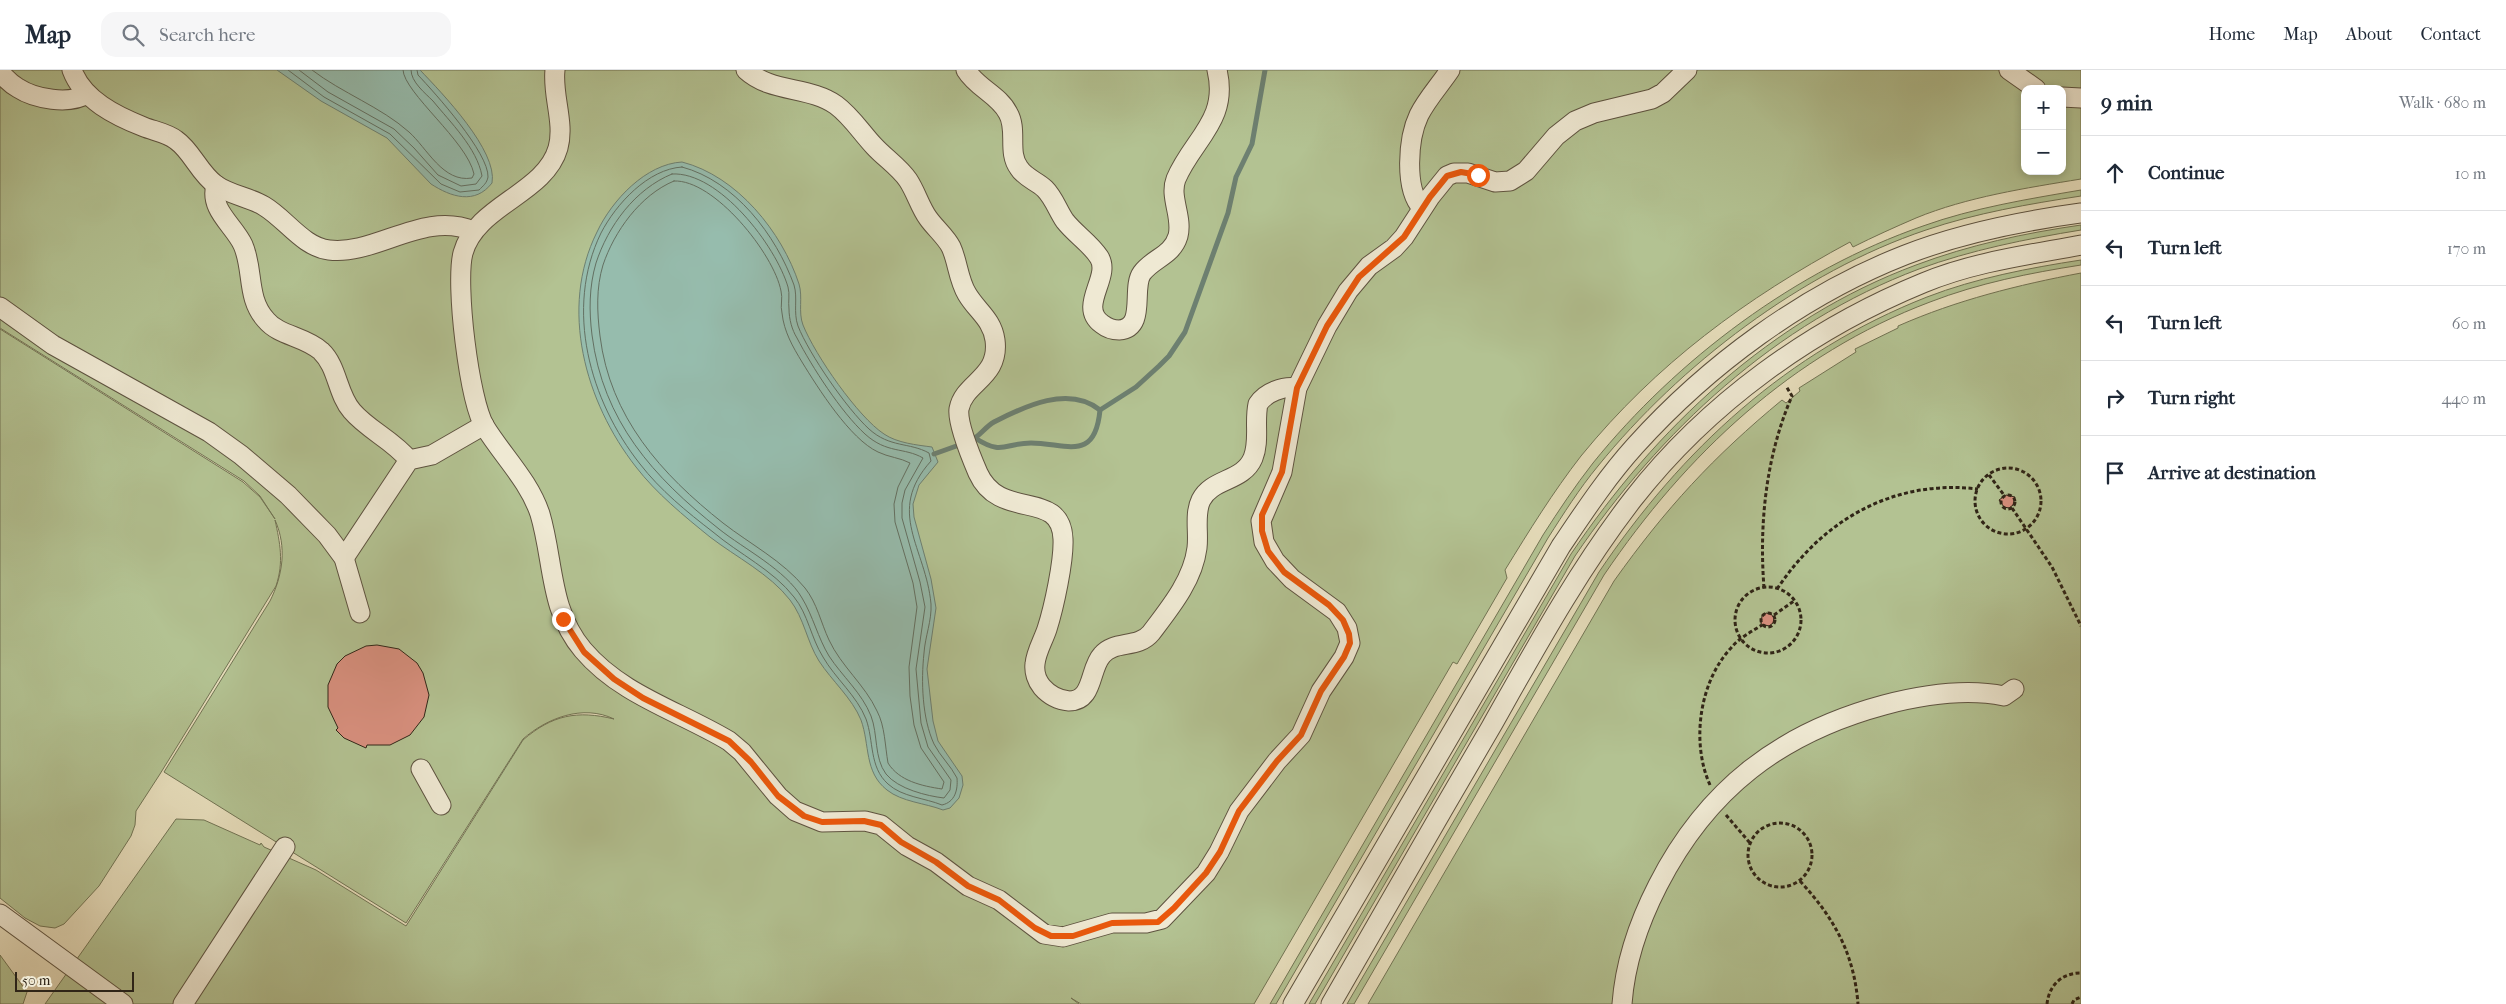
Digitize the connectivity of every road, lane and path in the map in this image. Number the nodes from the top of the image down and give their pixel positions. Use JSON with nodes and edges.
{"nodes":[{"id":1,"x":72,"y":70,"type":"edge"},
{"id":2,"x":555,"y":70,"type":"edge"},
{"id":3,"x":746,"y":70,"type":"edge"},
{"id":4,"x":966,"y":70,"type":"edge"},
{"id":5,"x":1217,"y":70,"type":"edge"},
{"id":6,"x":1450,"y":70,"type":"edge"},
{"id":7,"x":1687,"y":70,"type":"edge"},
{"id":8,"x":2008,"y":70,"type":"edge"},
{"id":9,"x":0,"y":72,"type":"edge"},
{"id":10,"x":2030,"y":85,"type":"edge"},
{"id":11,"x":87,"y":94,"type":"junction"},
{"id":12,"x":2066,"y":97,"type":"edge"},
{"id":13,"x":2081,"y":98,"type":"edge"},
{"id":14,"x":216,"y":185,"type":"junction"},
{"id":15,"x":1422,"y":208,"type":"junction"},
{"id":16,"x":2081,"y":213,"type":"edge"},
{"id":17,"x":473,"y":230,"type":"junction"},
{"id":18,"x":2081,"y":245,"type":"edge"},
{"id":19,"x":0,"y":307,"type":"edge"},
{"id":20,"x":1786,"y":386,"type":"dead end"},
{"id":21,"x":1297,"y":388,"type":"junction"},
{"id":22,"x":484,"y":425,"type":"junction"},
{"id":23,"x":410,"y":460,"type":"junction"},
{"id":24,"x":1989,"y":475,"type":"junction"},
{"id":25,"x":1978,"y":490,"type":"junction"},
{"id":26,"x":2004,"y":495,"type":"junction"},
{"id":27,"x":2012,"y":508,"type":"junction"},
{"id":28,"x":2027,"y":528,"type":"junction"},
{"id":29,"x":344,"y":558,"type":"junction"},
{"id":30,"x":1764,"y":588,"type":"junction"},
{"id":31,"x":1777,"y":589,"type":"junction"},
{"id":32,"x":1794,"y":601,"type":"junction"},
{"id":33,"x":360,"y":614,"type":"dead end"},
{"id":34,"x":1774,"y":615,"type":"junction"},
{"id":35,"x":1762,"y":625,"type":"junction"},
{"id":36,"x":2081,"y":626,"type":"edge"},
{"id":37,"x":1741,"y":639,"type":"junction"},
{"id":38,"x":2014,"y":690,"type":"dead end"},
{"id":39,"x":420,"y":769,"type":"dead end"},
{"id":40,"x":1717,"y":799,"type":"junction"},
{"id":41,"x":441,"y":805,"type":"dead end"},
{"id":42,"x":1750,"y":843,"type":"junction"},
{"id":43,"x":285,"y":847,"type":"dead end"},
{"id":44,"x":1800,"y":881,"type":"junction"},
{"id":45,"x":0,"y":914,"type":"edge"},
{"id":46,"x":2081,"y":972,"type":"edge"},
{"id":47,"x":2081,"y":997,"type":"edge"},
{"id":48,"x":123,"y":1004,"type":"edge"},
{"id":49,"x":183,"y":1004,"type":"edge"},
{"id":50,"x":1293,"y":1004,"type":"edge"},
{"id":51,"x":1331,"y":1004,"type":"edge"},
{"id":52,"x":1622,"y":1004,"type":"edge"},
{"id":53,"x":1858,"y":1004,"type":"edge"},
{"id":54,"x":2047,"y":1004,"type":"edge"},
{"id":55,"x":2072,"y":1004,"type":"edge"}],
"edges":[{"from":1,"to":11,"type":"street"},
{"from":2,"to":17,"type":"street"},
{"from":3,"to":21,"type":"street"},
{"from":4,"to":5,"type":"street"},
{"from":6,"to":15,"type":"street"},
{"from":7,"to":15,"type":"street"},
{"from":8,"to":10,"type":"street"},
{"from":9,"to":11,"type":"street"},
{"from":11,"to":14,"type":"street"},
{"from":12,"to":13,"type":"street"},
{"from":14,"to":17,"type":"street"},
{"from":14,"to":23,"type":"street"},
{"from":15,"to":21,"type":"street"},
{"from":16,"to":50,"type":"street"},
{"from":17,"to":22,"type":"street"},
{"from":18,"to":51,"type":"street"},
{"from":19,"to":29,"type":"street"},
{"from":20,"to":30,"type":"path"},
{"from":21,"to":22,"type":"street"},
{"from":22,"to":23,"type":"street"},
{"from":23,"to":29,"type":"street"},
{"from":24,"to":25,"type":"path"},
{"from":24,"to":26,"type":"path"},
{"from":24,"to":28,"type":"path"},
{"from":25,"to":28,"type":"path"},
{"from":25,"to":31,"type":"path"},
{"from":26,"to":27,"type":"path"},
{"from":26,"to":27,"type":"path"},
{"from":27,"to":28,"type":"path"},
{"from":28,"to":36,"type":"path"},
{"from":29,"to":33,"type":"street"},
{"from":30,"to":31,"type":"path"},
{"from":30,"to":37,"type":"path"},
{"from":31,"to":32,"type":"path"},
{"from":32,"to":34,"type":"path"},
{"from":32,"to":37,"type":"path"},
{"from":34,"to":35,"type":"path"},
{"from":34,"to":35,"type":"path"},
{"from":35,"to":37,"type":"path"},
{"from":37,"to":40,"type":"path"},
{"from":38,"to":40,"type":"street"},
{"from":39,"to":41,"type":"street"},
{"from":40,"to":42,"type":"path"},
{"from":40,"to":52,"type":"street"},
{"from":42,"to":44,"type":"path"},
{"from":42,"to":44,"type":"path"},
{"from":43,"to":49,"type":"street"},
{"from":44,"to":53,"type":"path"},
{"from":45,"to":48,"type":"street"},
{"from":46,"to":54,"type":"path"},
{"from":47,"to":55,"type":"path"}]}
